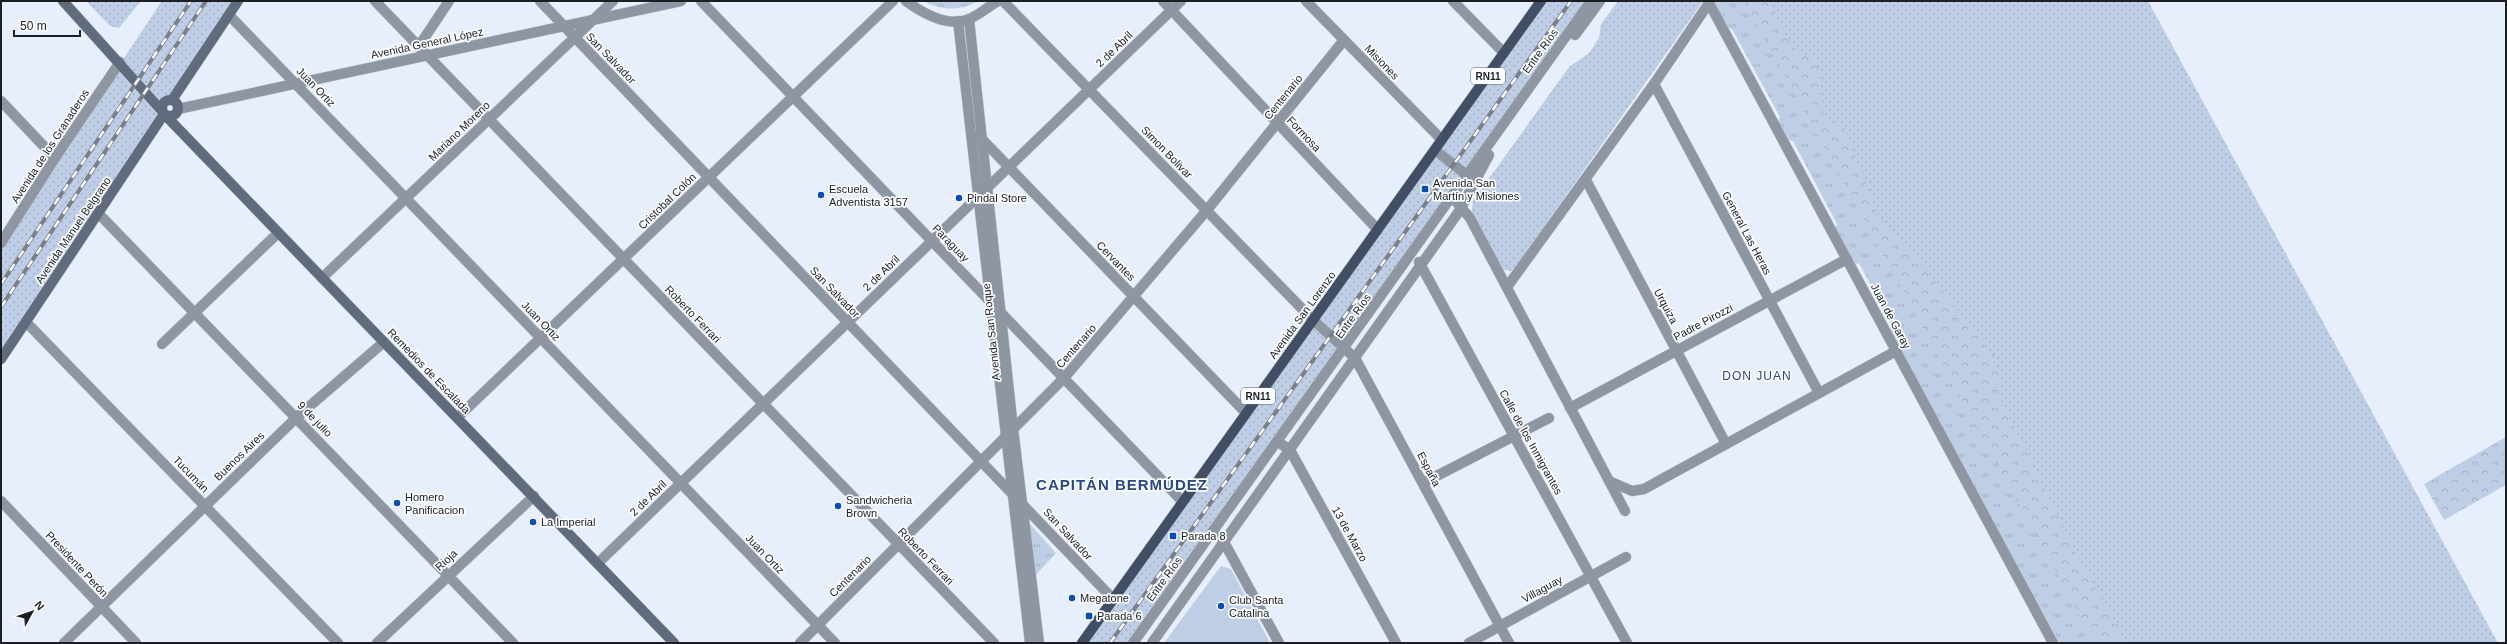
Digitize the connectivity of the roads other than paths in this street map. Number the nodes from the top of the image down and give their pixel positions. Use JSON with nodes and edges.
{"nodes":[{"id":1,"x":63,"y":1,"type":"edge"},
{"id":2,"x":238,"y":1,"type":"edge"},
{"id":3,"x":375,"y":1,"type":"edge"},
{"id":4,"x":449,"y":1,"type":"edge"},
{"id":5,"x":540,"y":1,"type":"edge"},
{"id":6,"x":613,"y":1,"type":"edge"},
{"id":7,"x":681,"y":1,"type":"edge"},
{"id":8,"x":701,"y":1,"type":"edge"},
{"id":9,"x":893,"y":1,"type":"edge"},
{"id":10,"x":906,"y":1,"type":"edge"},
{"id":11,"x":998,"y":1,"type":"edge"},
{"id":12,"x":1004,"y":1,"type":"edge"},
{"id":13,"x":1162,"y":1,"type":"edge"},
{"id":14,"x":1181,"y":1,"type":"edge"},
{"id":15,"x":1306,"y":1,"type":"edge"},
{"id":16,"x":1453,"y":1,"type":"edge"},
{"id":17,"x":1541,"y":1,"type":"edge"},
{"id":18,"x":1591,"y":1,"type":"edge"},
{"id":19,"x":1600,"y":1,"type":"edge"},
{"id":20,"x":1708,"y":2,"type":"edge"},
{"id":21,"x":1171,"y":10,"type":"junction"},
{"id":22,"x":229,"y":15,"type":"junction"},
{"id":23,"x":969,"y":19,"type":"junction"},
{"id":24,"x":592,"y":21,"type":"junction"},
{"id":25,"x":958,"y":21,"type":"junction"},
{"id":26,"x":564,"y":26,"type":"junction"},
{"id":27,"x":575,"y":38,"type":"junction"},
{"id":28,"x":1344,"y":40,"type":"junction"},
{"id":29,"x":419,"y":46,"type":"junction"},
{"id":30,"x":1504,"y":53,"type":"junction"},
{"id":31,"x":428,"y":55,"type":"junction"},
{"id":32,"x":120,"y":62,"type":"junction"},
{"id":33,"x":295,"y":83,"type":"junction"},
{"id":34,"x":1654,"y":84,"type":"junction"},
{"id":35,"x":1090,"y":89,"type":"junction"},
{"id":36,"x":794,"y":97,"type":"junction"},
{"id":37,"x":172,"y":100,"type":"junction"},
{"id":38,"x":2,"y":105,"type":"edge"},
{"id":39,"x":178,"y":108,"type":"junction"},
{"id":40,"x":164,"y":114,"type":"junction"},
{"id":41,"x":489,"y":119,"type":"junction"},
{"id":42,"x":1278,"y":124,"type":"junction"},
{"id":43,"x":970,"y":125,"type":"junction"},
{"id":44,"x":980,"y":137,"type":"junction"},
{"id":45,"x":1442,"y":140,"type":"junction"},
{"id":46,"x":1435,"y":150,"type":"junction"},
{"id":47,"x":55,"y":158,"type":"junction"},
{"id":48,"x":1009,"y":167,"type":"junction"},
{"id":49,"x":709,"y":178,"type":"junction"},
{"id":50,"x":1471,"y":178,"type":"junction"},
{"id":51,"x":1586,"y":180,"type":"junction"},
{"id":52,"x":987,"y":188,"type":"junction"},
{"id":53,"x":978,"y":197,"type":"junction"},
{"id":54,"x":406,"y":198,"type":"junction"},
{"id":55,"x":1453,"y":198,"type":"junction"},
{"id":56,"x":1462,"y":206,"type":"junction"},
{"id":57,"x":1207,"y":210,"type":"junction"},
{"id":58,"x":99,"y":214,"type":"junction"},
{"id":59,"x":1378,"y":230,"type":"junction"},
{"id":60,"x":278,"y":233,"type":"junction"},
{"id":61,"x":932,"y":241,"type":"junction"},
{"id":62,"x":1,"y":243,"type":"edge"},
{"id":63,"x":1412,"y":255,"type":"junction"},
{"id":64,"x":1847,"y":258,"type":"junction"},
{"id":65,"x":624,"y":259,"type":"junction"},
{"id":66,"x":1421,"y":266,"type":"junction"},
{"id":67,"x":322,"y":278,"type":"junction"},
{"id":68,"x":1507,"y":287,"type":"junction"},
{"id":69,"x":1134,"y":297,"type":"junction"},
{"id":70,"x":1769,"y":300,"type":"junction"},
{"id":71,"x":990,"y":301,"type":"junction"},
{"id":72,"x":194,"y":313,"type":"junction"},
{"id":73,"x":1002,"y":313,"type":"junction"},
{"id":74,"x":1312,"y":319,"type":"junction"},
{"id":75,"x":26,"y":322,"type":"junction"},
{"id":76,"x":848,"y":323,"type":"junction"},
{"id":77,"x":540,"y":338,"type":"junction"},
{"id":78,"x":384,"y":342,"type":"junction"},
{"id":79,"x":162,"y":344,"type":"dead end"},
{"id":80,"x":1345,"y":348,"type":"junction"},
{"id":81,"x":1676,"y":350,"type":"junction"},
{"id":82,"x":1896,"y":351,"type":"junction"},
{"id":83,"x":1355,"y":358,"type":"junction"},
{"id":84,"x":1,"y":359,"type":"edge"},
{"id":85,"x":1064,"y":378,"type":"junction"},
{"id":86,"x":1819,"y":393,"type":"junction"},
{"id":87,"x":763,"y":404,"type":"junction"},
{"id":88,"x":1570,"y":408,"type":"junction"},
{"id":89,"x":1246,"y":413,"type":"junction"},
{"id":90,"x":297,"y":417,"type":"junction"},
{"id":91,"x":458,"y":417,"type":"junction"},
{"id":92,"x":1549,"y":418,"type":"dead end"},
{"id":93,"x":1013,"y":428,"type":"junction"},
{"id":94,"x":1006,"y":436,"type":"junction"},
{"id":95,"x":1514,"y":436,"type":"junction"},
{"id":96,"x":1278,"y":442,"type":"junction"},
{"id":97,"x":1726,"y":444,"type":"junction"},
{"id":98,"x":1290,"y":450,"type":"junction"},
{"id":99,"x":980,"y":462,"type":"junction"},
{"id":100,"x":1609,"y":481,"type":"junction"},
{"id":101,"x":681,"y":483,"type":"junction"},
{"id":102,"x":1422,"y":483,"type":"junction"},
{"id":103,"x":1013,"y":495,"type":"junction"},
{"id":104,"x":534,"y":496,"type":"junction"},
{"id":105,"x":1,"y":501,"type":"edge"},
{"id":106,"x":1182,"y":501,"type":"junction"},
{"id":107,"x":1022,"y":503,"type":"junction"},
{"id":108,"x":205,"y":506,"type":"junction"},
{"id":109,"x":1625,"y":511,"type":"dead end"},
{"id":110,"x":1213,"y":531,"type":"junction"},
{"id":111,"x":1224,"y":542,"type":"junction"},
{"id":112,"x":898,"y":544,"type":"junction"},
{"id":113,"x":1626,"y":557,"type":"dead end"},
{"id":114,"x":598,"y":563,"type":"junction"},
{"id":115,"x":448,"y":575,"type":"junction"},
{"id":116,"x":1591,"y":576,"type":"junction"},
{"id":117,"x":1113,"y":599,"type":"junction"},
{"id":118,"x":100,"y":606,"type":"junction"},
{"id":119,"x":818,"y":625,"type":"junction"},
{"id":120,"x":1500,"y":626,"type":"junction"},
{"id":121,"x":64,"y":643,"type":"edge"},
{"id":122,"x":136,"y":643,"type":"edge"},
{"id":123,"x":338,"y":643,"type":"edge"},
{"id":124,"x":377,"y":643,"type":"edge"},
{"id":125,"x":513,"y":643,"type":"edge"},
{"id":126,"x":674,"y":643,"type":"edge"},
{"id":127,"x":800,"y":643,"type":"edge"},
{"id":128,"x":835,"y":643,"type":"edge"},
{"id":129,"x":994,"y":643,"type":"edge"},
{"id":130,"x":1030,"y":643,"type":"edge"},
{"id":131,"x":1039,"y":643,"type":"edge"},
{"id":132,"x":1082,"y":643,"type":"edge"},
{"id":133,"x":1133,"y":643,"type":"edge"},
{"id":134,"x":1152,"y":643,"type":"edge"},
{"id":135,"x":1280,"y":643,"type":"edge"},
{"id":136,"x":1396,"y":643,"type":"edge"},
{"id":137,"x":1469,"y":643,"type":"edge"},
{"id":138,"x":1509,"y":643,"type":"edge"},
{"id":139,"x":1627,"y":643,"type":"edge"},
{"id":140,"x":2054,"y":643,"type":"edge"}],
"edges":[{"from":1,"to":32,"type":"main road","name":"Remedios de Escalada"},
{"from":2,"to":22,"type":"main road"},
{"from":3,"to":29,"type":"street","name":"Roberto Ferrari"},
{"from":4,"to":29,"type":"street"},
{"from":5,"to":26,"type":"street","name":"San Salvador"},
{"from":6,"to":24,"type":"street","name":"Mariano Moreno"},
{"from":7,"to":24,"type":"street","name":"Avenida General López"},
{"from":8,"to":36,"type":"street","name":"Paraguay"},
{"from":9,"to":36,"type":"street","name":"Cristobal Colón"},
{"from":10,"to":25,"type":"street"},
{"from":11,"to":23,"type":"street"},
{"from":12,"to":35,"type":"street","name":"Simon Bolivar"},
{"from":13,"to":21,"type":"street","name":"Formosa"},
{"from":14,"to":21,"type":"street","name":"2 de Abril"},
{"from":15,"to":28,"type":"street","name":"Misiones"},
{"from":16,"to":30,"type":"street"},
{"from":17,"to":30,"type":"main road","name":"Avenida San Lorenzo","number":"RN11"},
{"from":18,"to":50,"type":"street","name":"Entre Ríos"},
{"from":19,"to":50,"type":"street","name":"Entre Ríos"},
{"from":20,"to":34,"type":"street"},
{"from":20,"to":64,"type":"street","name":"Juan de Garay"},
{"from":21,"to":35,"type":"street","name":"2 de Abril"},
{"from":21,"to":42,"type":"street","name":"Formosa"},
{"from":22,"to":33,"type":"street","name":"Juan Ortiz"},
{"from":22,"to":37,"type":"main road"},
{"from":23,"to":25,"type":"street"},
{"from":23,"to":44,"type":"street","name":"Avenida San Roque"},
{"from":24,"to":26,"type":"street","name":"Avenida General López"},
{"from":24,"to":27,"type":"street","name":"Mariano Moreno"},
{"from":25,"to":43,"type":"street","name":"Avenida San Roque"},
{"from":26,"to":27,"type":"street","name":"San Salvador"},
{"from":26,"to":31,"type":"street","name":"Avenida General López"},
{"from":27,"to":41,"type":"street","name":"Mariano Moreno"},
{"from":27,"to":49,"type":"street","name":"San Salvador"},
{"from":28,"to":42,"type":"street","name":"Centenario"},
{"from":28,"to":45,"type":"street","name":"Misiones"},
{"from":29,"to":31,"type":"street","name":"Roberto Ferrari"},
{"from":30,"to":45,"type":"main road","name":"Avenida San Lorenzo","number":"RN11"},
{"from":31,"to":33,"type":"street","name":"Avenida General López"},
{"from":31,"to":41,"type":"street","name":"Roberto Ferrari"},
{"from":32,"to":40,"type":"main road","name":"Remedios de Escalada"},
{"from":32,"to":47,"type":"street","name":"Avenida de los Granaderos"},
{"from":33,"to":39,"type":"street","name":"Avenida General López"},
{"from":33,"to":54,"type":"street","name":"Juan Ortiz"},
{"from":34,"to":51,"type":"street"},
{"from":34,"to":70,"type":"street","name":"General Las Heras"},
{"from":35,"to":48,"type":"street","name":"2 de Abril"},
{"from":35,"to":57,"type":"street","name":"Simon Bolivar"},
{"from":36,"to":49,"type":"street","name":"Cristobal Colón"},
{"from":36,"to":61,"type":"street","name":"Paraguay"},
{"from":37,"to":39,"type":"main road"},
{"from":37,"to":40,"type":"main road"},
{"from":38,"to":47,"type":"street"},
{"from":39,"to":40,"type":"main road"},
{"from":40,"to":58,"type":"main road","name":"Avenida Manuel Belgrano"},
{"from":40,"to":60,"type":"main road","name":"Remedios de Escalada"},
{"from":41,"to":54,"type":"street","name":"Mariano Moreno"},
{"from":41,"to":65,"type":"street","name":"Roberto Ferrari"},
{"from":42,"to":57,"type":"street","name":"Centenario"},
{"from":42,"to":59,"type":"street","name":"Formosa"},
{"from":43,"to":44,"type":"street","name":"Cervantes"},
{"from":43,"to":53,"type":"street","name":"Avenida San Roque"},
{"from":44,"to":48,"type":"street","name":"Cervantes"},
{"from":44,"to":52,"type":"street","name":"Avenida San Roque"},
{"from":45,"to":46,"type":"main road","name":"Avenida San Lorenzo","number":"RN11"},
{"from":46,"to":50,"type":"street"},
{"from":46,"to":59,"type":"main road","name":"Avenida San Lorenzo","number":"RN11"},
{"from":47,"to":62,"type":"street","name":"Avenida de los Granaderos"},
{"from":48,"to":52,"type":"street","name":"2 de Abril"},
{"from":48,"to":69,"type":"street","name":"Cervantes"},
{"from":49,"to":65,"type":"street","name":"Cristobal Colón"},
{"from":49,"to":76,"type":"street","name":"San Salvador"},
{"from":50,"to":55,"type":"street","name":"Entre Ríos"},
{"from":50,"to":56,"type":"street","name":"Entre Ríos"},
{"from":51,"to":68,"type":"street"},
{"from":51,"to":81,"type":"street","name":"Urquiza"},
{"from":52,"to":53,"type":"street","name":"2 de Abril"},
{"from":52,"to":73,"type":"street","name":"Avenida San Roque"},
{"from":53,"to":61,"type":"street","name":"2 de Abril"},
{"from":53,"to":71,"type":"street","name":"Avenida San Roque"},
{"from":54,"to":67,"type":"street","name":"Mariano Moreno"},
{"from":54,"to":77,"type":"street","name":"Juan Ortiz"},
{"from":55,"to":56,"type":"street"},
{"from":55,"to":63,"type":"street","name":"Entre Ríos"},
{"from":56,"to":66,"type":"street","name":"Entre Ríos"},
{"from":56,"to":68,"type":"street"},
{"from":57,"to":69,"type":"street","name":"Centenario"},
{"from":57,"to":74,"type":"street","name":"Simon Bolivar"},
{"from":58,"to":72,"type":"street","name":"9 de julio"},
{"from":58,"to":75,"type":"main road","name":"Avenida Manuel Belgrano"},
{"from":59,"to":74,"type":"main road","name":"Avenida San Lorenzo","number":"RN11"},
{"from":60,"to":67,"type":"main road","name":"Remedios de Escalada"},
{"from":60,"to":72,"type":"street"},
{"from":61,"to":71,"type":"street","name":"Paraguay"},
{"from":61,"to":76,"type":"street","name":"2 de Abril"},
{"from":63,"to":66,"type":"street","name":"Calle de los Inmigrantes"},
{"from":63,"to":80,"type":"street","name":"Entre Ríos"},
{"from":64,"to":70,"type":"street","name":"Padre Pirozzi"},
{"from":64,"to":82,"type":"street","name":"Juan de Garay"},
{"from":65,"to":77,"type":"street","name":"Cristobal Colón"},
{"from":65,"to":87,"type":"street","name":"Roberto Ferrari"},
{"from":66,"to":83,"type":"street","name":"Entre Ríos"},
{"from":66,"to":95,"type":"street","name":"Calle de los Inmigrantes"},
{"from":67,"to":78,"type":"main road","name":"Remedios de Escalada"},
{"from":68,"to":88,"type":"street"},
{"from":69,"to":85,"type":"street","name":"Centenario"},
{"from":69,"to":89,"type":"street","name":"Cervantes"},
{"from":70,"to":81,"type":"street","name":"Padre Pirozzi"},
{"from":70,"to":86,"type":"street","name":"General Las Heras"},
{"from":71,"to":73,"type":"street","name":"Paraguay"},
{"from":71,"to":94,"type":"street","name":"Avenida San Roque"},
{"from":72,"to":79,"type":"street"},
{"from":72,"to":90,"type":"street","name":"9 de julio"},
{"from":73,"to":85,"type":"street","name":"Paraguay"},
{"from":73,"to":93,"type":"street","name":"Avenida San Roque"},
{"from":74,"to":80,"type":"street","name":"España"},
{"from":74,"to":89,"type":"main road","name":"Avenida San Lorenzo","number":"RN11"},
{"from":75,"to":84,"type":"main road","name":"Avenida Manuel Belgrano"},
{"from":75,"to":108,"type":"street","name":"Tucumán"},
{"from":76,"to":87,"type":"street","name":"2 de Abril"},
{"from":76,"to":99,"type":"street","name":"San Salvador"},
{"from":77,"to":91,"type":"street","name":"Cristobal Colón"},
{"from":77,"to":101,"type":"street","name":"Juan Ortiz"},
{"from":78,"to":90,"type":"street","name":"Buenos Aires"},
{"from":78,"to":91,"type":"main road","name":"Remedios de Escalada"},
{"from":80,"to":83,"type":"street","name":"España"},
{"from":80,"to":96,"type":"street","name":"Entre Ríos"},
{"from":81,"to":88,"type":"street","name":"Padre Pirozzi"},
{"from":81,"to":97,"type":"street","name":"Urquiza"},
{"from":82,"to":86,"type":"street"},
{"from":82,"to":140,"type":"street","name":"Juan de Garay"},
{"from":83,"to":98,"type":"street","name":"Entre Ríos"},
{"from":83,"to":102,"type":"street","name":"España"},
{"from":85,"to":93,"type":"street","name":"Centenario"},
{"from":85,"to":106,"type":"street","name":"Paraguay"},
{"from":86,"to":97,"type":"street"},
{"from":87,"to":101,"type":"street","name":"2 de Abril"},
{"from":87,"to":112,"type":"street","name":"Roberto Ferrari"},
{"from":88,"to":100,"type":"street"},
{"from":89,"to":106,"type":"main road","name":"Avenida San Lorenzo","number":"RN11"},
{"from":90,"to":108,"type":"street","name":"Buenos Aires"},
{"from":90,"to":115,"type":"street","name":"9 de julio"},
{"from":91,"to":104,"type":"main road","name":"Remedios de Escalada"},
{"from":92,"to":95,"type":"street"},
{"from":93,"to":94,"type":"street","name":"Centenario"},
{"from":93,"to":107,"type":"street","name":"Avenida San Roque"},
{"from":94,"to":99,"type":"street","name":"Centenario"},
{"from":94,"to":103,"type":"street","name":"Avenida San Roque"},
{"from":95,"to":102,"type":"street"},
{"from":95,"to":116,"type":"street","name":"Calle de los Inmigrantes"},
{"from":96,"to":98,"type":"street","name":"13 de Marzo"},
{"from":96,"to":110,"type":"street","name":"Entre Ríos"},
{"from":97,"to":100,"type":"street"},
{"from":98,"to":111,"type":"street","name":"Entre Ríos"},
{"from":98,"to":136,"type":"street","name":"13 de Marzo"},
{"from":99,"to":103,"type":"street","name":"San Salvador"},
{"from":99,"to":112,"type":"street","name":"Centenario"},
{"from":100,"to":109,"type":"street"},
{"from":101,"to":114,"type":"street","name":"2 de Abril"},
{"from":101,"to":119,"type":"street","name":"Juan Ortiz"},
{"from":102,"to":120,"type":"street","name":"España"},
{"from":103,"to":107,"type":"street","name":"San Salvador"},
{"from":103,"to":130,"type":"street","name":"Avenida San Roque"},
{"from":104,"to":114,"type":"main road","name":"Remedios de Escalada"},
{"from":104,"to":115,"type":"street","name":"Rioja"},
{"from":105,"to":118,"type":"street","name":"Presidente Perón"},
{"from":106,"to":117,"type":"main road","name":"Avenida San Lorenzo","number":"RN11"},
{"from":107,"to":117,"type":"street","name":"San Salvador"},
{"from":107,"to":131,"type":"street","name":"Avenida San Roque"},
{"from":108,"to":118,"type":"street","name":"Buenos Aires"},
{"from":108,"to":123,"type":"street","name":"Tucumán"},
{"from":110,"to":111,"type":"street"},
{"from":110,"to":133,"type":"street","name":"Entre Ríos"},
{"from":111,"to":134,"type":"street","name":"Entre Ríos"},
{"from":111,"to":135,"type":"street"},
{"from":112,"to":119,"type":"street","name":"Centenario"},
{"from":112,"to":129,"type":"street","name":"Roberto Ferrari"},
{"from":113,"to":116,"type":"street","name":"Villaguay"},
{"from":114,"to":126,"type":"main road","name":"Remedios de Escalada"},
{"from":115,"to":124,"type":"street","name":"Rioja"},
{"from":115,"to":125,"type":"street","name":"9 de julio"},
{"from":116,"to":120,"type":"street","name":"Villaguay"},
{"from":116,"to":139,"type":"street","name":"Calle de los Inmigrantes"},
{"from":117,"to":132,"type":"main road","name":"Avenida San Lorenzo","number":"RN11"},
{"from":118,"to":121,"type":"street","name":"Buenos Aires"},
{"from":118,"to":122,"type":"street","name":"Presidente Perón"},
{"from":119,"to":127,"type":"street","name":"Centenario"},
{"from":119,"to":128,"type":"street","name":"Juan Ortiz"},
{"from":120,"to":137,"type":"street","name":"Villaguay"},
{"from":120,"to":138,"type":"street","name":"España"}]}
